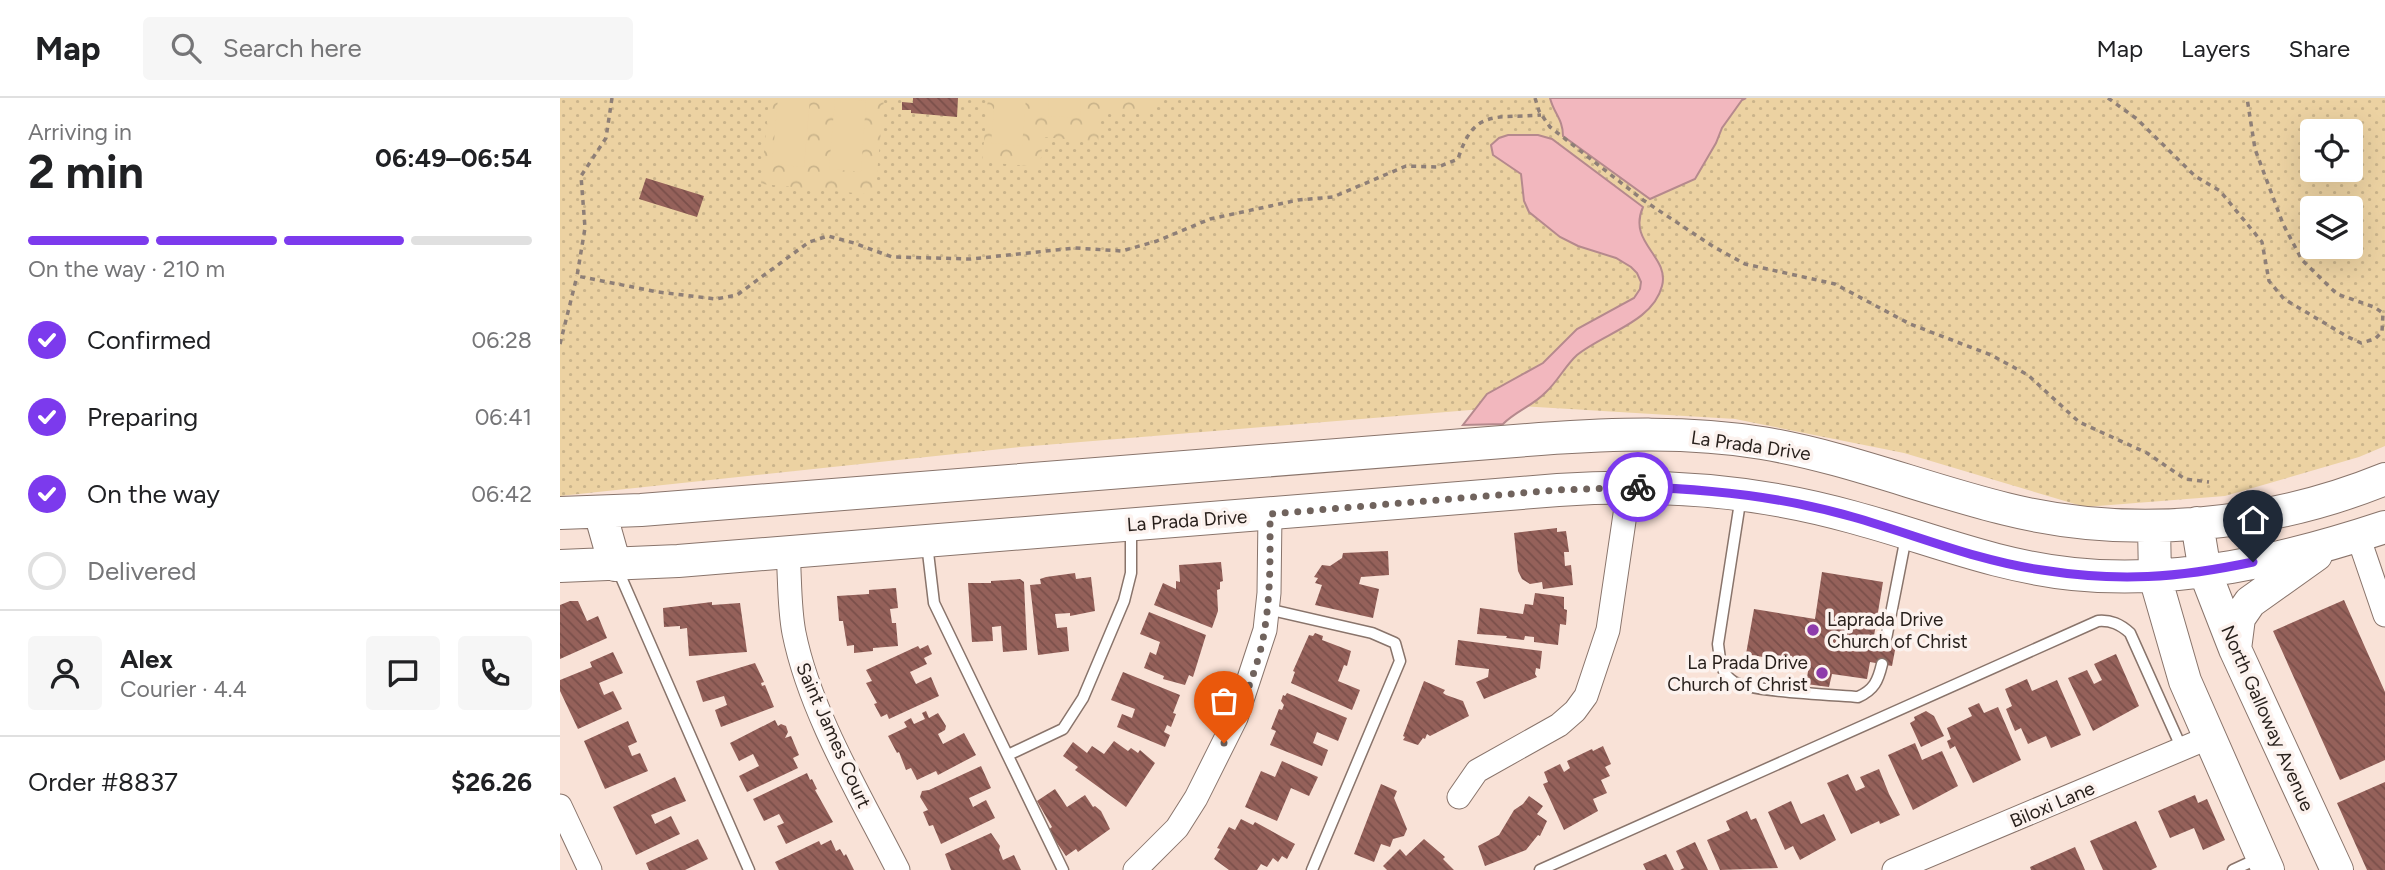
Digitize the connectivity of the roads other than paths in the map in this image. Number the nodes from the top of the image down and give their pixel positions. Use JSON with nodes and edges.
{"nodes":[{"id":1,"x":2385,"y":480,"type":"edge"},
{"id":2,"x":1629,"y":487,"type":"junction"},
{"id":3,"x":1741,"y":495,"type":"junction"},
{"id":4,"x":600,"y":512,"type":"junction"},
{"id":5,"x":560,"y":513,"type":"edge"},
{"id":6,"x":1270,"y":514,"type":"junction"},
{"id":7,"x":2197,"y":523,"type":"junction"},
{"id":8,"x":1131,"y":524,"type":"junction"},
{"id":9,"x":2154,"y":526,"type":"junction"},
{"id":10,"x":1906,"y":534,"type":"junction"},
{"id":11,"x":2359,"y":535,"type":"edge"},
{"id":12,"x":927,"y":541,"type":"junction"},
{"id":13,"x":788,"y":552,"type":"junction"},
{"id":14,"x":615,"y":565,"type":"junction"},
{"id":15,"x":560,"y":566,"type":"edge"},
{"id":16,"x":2206,"y":572,"type":"junction"},
{"id":17,"x":2155,"y":577,"type":"junction"},
{"id":18,"x":1267,"y":609,"type":"junction"},
{"id":19,"x":2385,"y":615,"type":"edge"},
{"id":20,"x":1885,"y":644,"type":"dead end"},
{"id":21,"x":2235,"y":649,"type":"junction"},
{"id":22,"x":1882,"y":664,"type":"dead end"},
{"id":23,"x":2196,"y":743,"type":"junction"},
{"id":24,"x":1008,"y":755,"type":"junction"},
{"id":25,"x":1459,"y":797,"type":"dead end"},
{"id":26,"x":560,"y":806,"type":"edge"},
{"id":27,"x":2265,"y":863,"type":"edge"},
{"id":28,"x":590,"y":870,"type":"edge"},
{"id":29,"x":749,"y":870,"type":"edge"},
{"id":30,"x":898,"y":870,"type":"edge"},
{"id":31,"x":1063,"y":870,"type":"edge"},
{"id":32,"x":1135,"y":870,"type":"edge"},
{"id":33,"x":1312,"y":870,"type":"edge"},
{"id":34,"x":1540,"y":870,"type":"edge"},
{"id":35,"x":1894,"y":870,"type":"edge"},
{"id":36,"x":2233,"y":870,"type":"edge"},
{"id":37,"x":2337,"y":870,"type":"edge"}],
"edges":[{"from":1,"to":7,"type":"main road","name":"La Prada Drive"},
{"from":2,"to":3,"type":"main road","name":"La Prada Drive"},
{"from":2,"to":6,"type":"main road","name":"La Prada Drive"},
{"from":2,"to":25,"type":"street"},
{"from":3,"to":10,"type":"main road","name":"La Prada Drive"},
{"from":3,"to":22,"type":"lane"},
{"from":4,"to":5,"type":"main road","name":"La Prada Drive"},
{"from":4,"to":9,"type":"main road","name":"La Prada Drive"},
{"from":4,"to":14,"type":"main road"},
{"from":6,"to":8,"type":"main road","name":"La Prada Drive"},
{"from":6,"to":18,"type":"street"},
{"from":7,"to":9,"type":"main road","name":"La Prada Drive"},
{"from":7,"to":16,"type":"main road","name":"North Galloway Avenue"},
{"from":8,"to":12,"type":"main road","name":"La Prada Drive"},
{"from":8,"to":24,"type":"lane"},
{"from":9,"to":17,"type":"main road"},
{"from":10,"to":17,"type":"main road","name":"La Prada Drive"},
{"from":10,"to":20,"type":"lane"},
{"from":11,"to":16,"type":"main road","name":"La Prada Drive"},
{"from":11,"to":19,"type":"street"},
{"from":11,"to":21,"type":"main road"},
{"from":12,"to":13,"type":"main road","name":"La Prada Drive"},
{"from":12,"to":24,"type":"lane"},
{"from":13,"to":14,"type":"main road","name":"La Prada Drive"},
{"from":13,"to":30,"type":"street","name":"Saint James Court"},
{"from":14,"to":15,"type":"main road","name":"La Prada Drive"},
{"from":14,"to":29,"type":"lane"},
{"from":16,"to":17,"type":"main road","name":"La Prada Drive"},
{"from":16,"to":21,"type":"main road","name":"North Galloway Avenue"},
{"from":17,"to":23,"type":"main road"},
{"from":18,"to":32,"type":"street"},
{"from":18,"to":33,"type":"lane"},
{"from":21,"to":37,"type":"main road","name":"North Galloway Avenue"},
{"from":23,"to":27,"type":"main road"},
{"from":23,"to":34,"type":"lane"},
{"from":23,"to":35,"type":"street","name":"Biloxi Lane"},
{"from":24,"to":31,"type":"lane"},
{"from":26,"to":28,"type":"street"},
{"from":27,"to":36,"type":"lane"}]}
